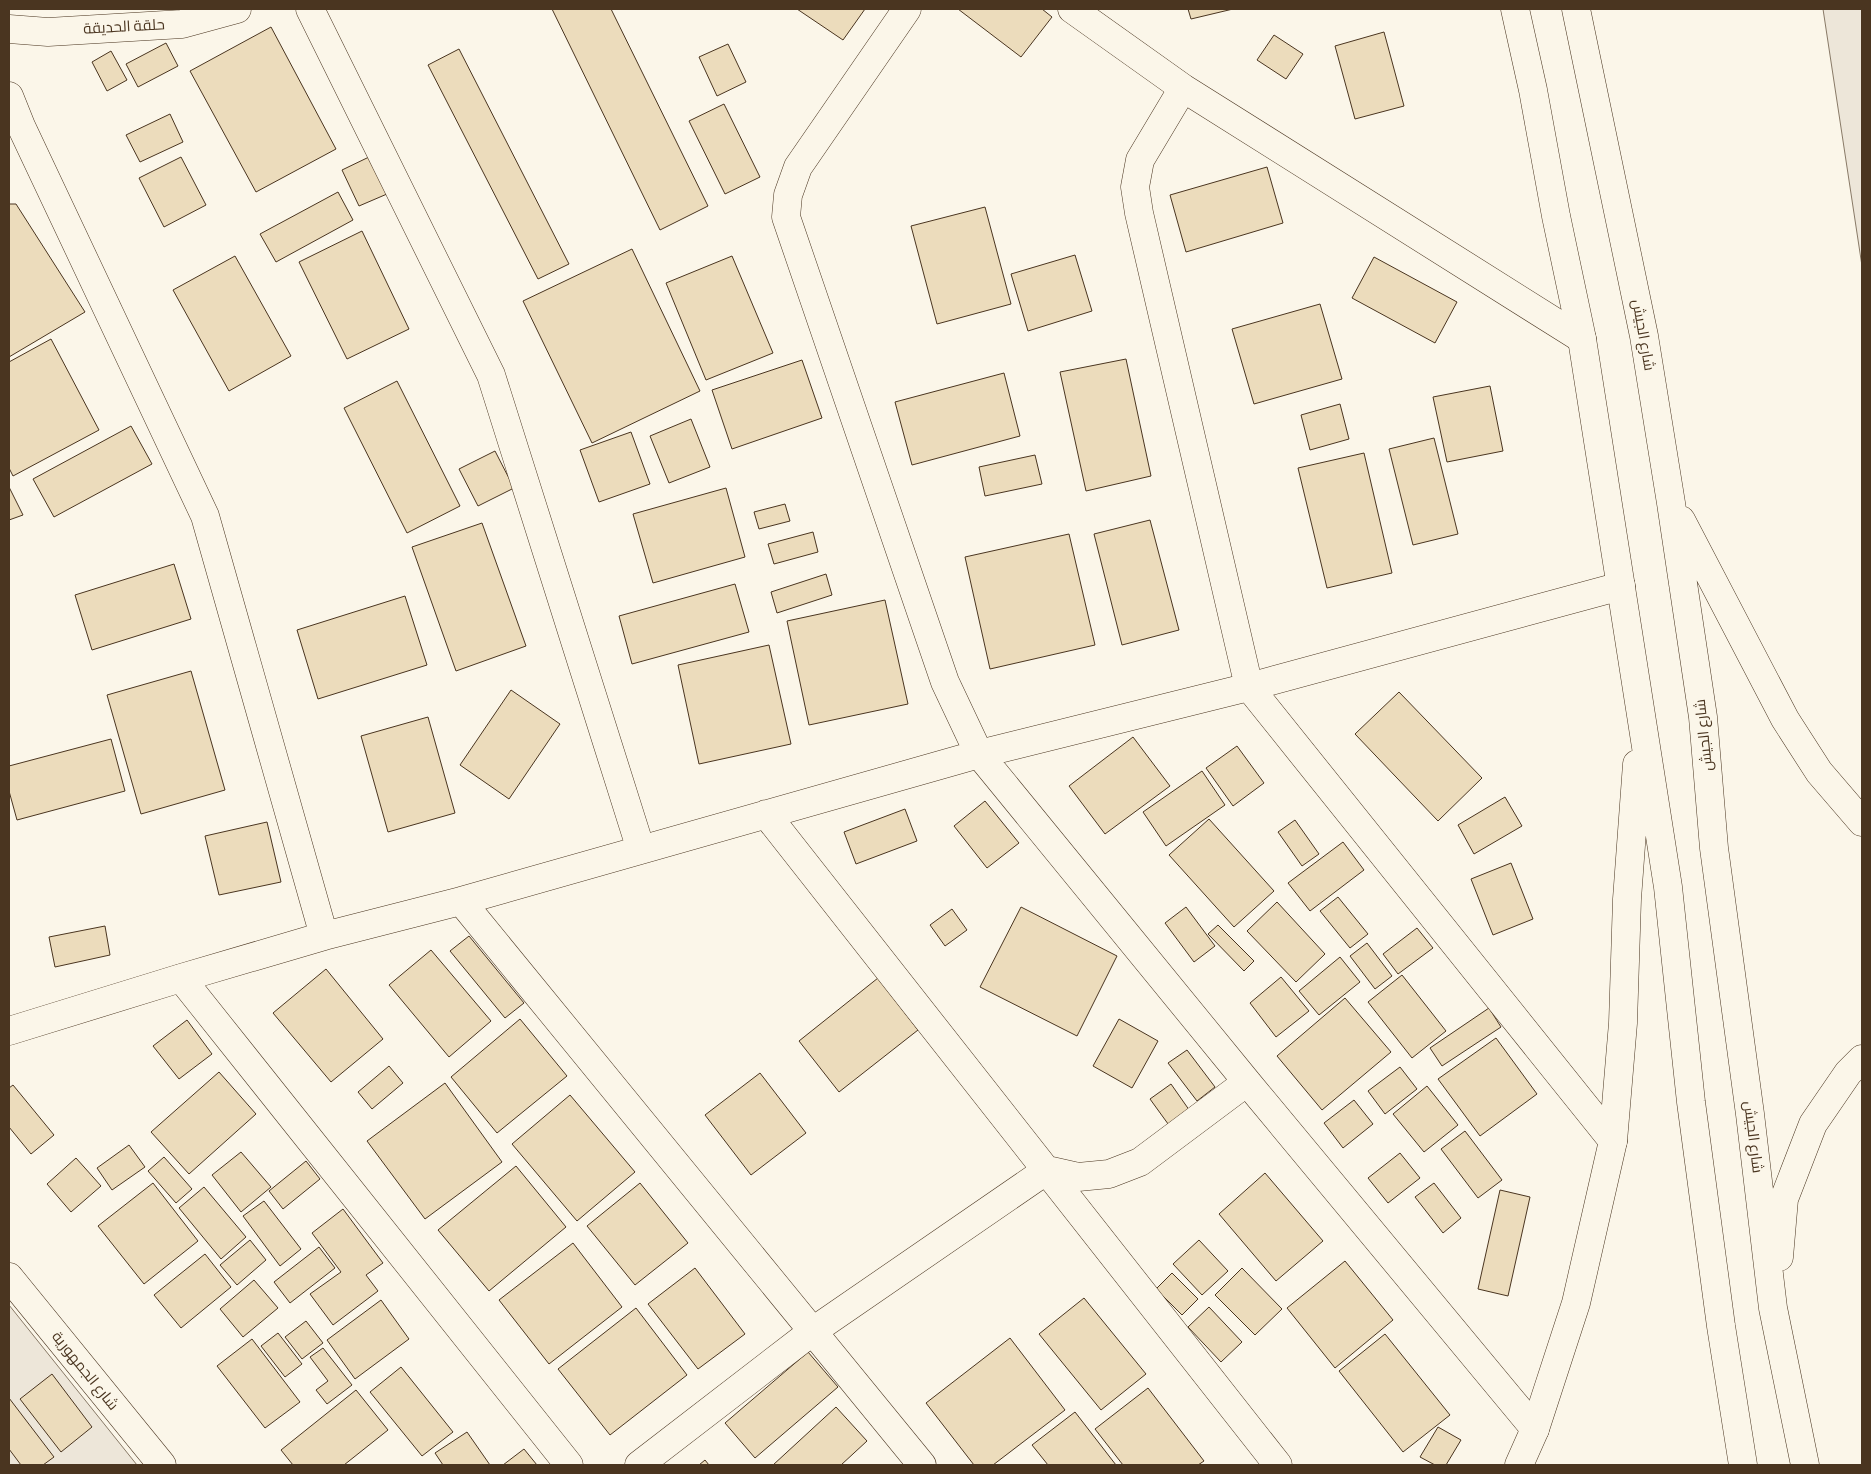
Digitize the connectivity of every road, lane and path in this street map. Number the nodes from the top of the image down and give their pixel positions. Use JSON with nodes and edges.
{"nodes":[{"id":1,"x":237,"y":9,"type":"edge"},
{"id":2,"x":310,"y":9,"type":"edge"},
{"id":3,"x":907,"y":9,"type":"edge"},
{"id":4,"x":1072,"y":9,"type":"edge"},
{"id":5,"x":1515,"y":9,"type":"edge"},
{"id":6,"x":1576,"y":9,"type":"edge"},
{"id":7,"x":9,"y":29,"type":"edge"},
{"id":8,"x":1183,"y":88,"type":"junction"},
{"id":9,"x":9,"y":96,"type":"edge"},
{"id":10,"x":1582,"y":339,"type":"junction"},
{"id":11,"x":1671,"y":503,"type":"junction"},
{"id":12,"x":1621,"y":586,"type":"junction"},
{"id":13,"x":1249,"y":687,"type":"junction"},
{"id":14,"x":1640,"y":720,"type":"junction"},
{"id":15,"x":979,"y":754,"type":"junction"},
{"id":16,"x":766,"y":814,"type":"junction"},
{"id":17,"x":1862,"y":822,"type":"edge"},
{"id":18,"x":641,"y":850,"type":"junction"},
{"id":19,"x":461,"y":901,"type":"junction"},
{"id":20,"x":324,"y":936,"type":"junction"},
{"id":21,"x":181,"y":978,"type":"junction"},
{"id":22,"x":9,"y":1031,"type":"edge"},
{"id":23,"x":1862,"y":1059,"type":"edge"},
{"id":24,"x":1247,"y":1082,"type":"junction"},
{"id":25,"x":1613,"y":1141,"type":"junction"},
{"id":26,"x":1047,"y":1170,"type":"junction"},
{"id":27,"x":9,"y":1277,"type":"edge"},
{"id":28,"x":1773,"y":1308,"type":"junction"},
{"id":29,"x":813,"y":1331,"type":"junction"},
{"id":30,"x":1535,"y":1429,"type":"junction"},
{"id":31,"x":162,"y":1465,"type":"edge"},
{"id":32,"x":569,"y":1465,"type":"edge"},
{"id":33,"x":639,"y":1465,"type":"edge"},
{"id":34,"x":922,"y":1465,"type":"edge"},
{"id":35,"x":1278,"y":1465,"type":"edge"},
{"id":36,"x":1519,"y":1465,"type":"edge"},
{"id":37,"x":1743,"y":1465,"type":"edge"},
{"id":38,"x":1806,"y":1465,"type":"edge"}],
"edges":[{"from":1,"to":7,"type":"main road","name":"حلقة الحديقة"},
{"from":2,"to":18,"type":"main road"},
{"from":3,"to":15,"type":"main road"},
{"from":4,"to":8,"type":"main road"},
{"from":5,"to":10,"type":"main road"},
{"from":6,"to":11,"type":"main road","name":"شارع الجيش"},
{"from":8,"to":10,"type":"main road"},
{"from":8,"to":13,"type":"main road"},
{"from":9,"to":20,"type":"main road"},
{"from":10,"to":12,"type":"main road"},
{"from":11,"to":17,"type":"main road"},
{"from":11,"to":28,"type":"main road","name":"شارع الجيش"},
{"from":12,"to":13,"type":"main road"},
{"from":12,"to":14,"type":"main road"},
{"from":13,"to":15,"type":"main road"},
{"from":13,"to":25,"type":"main road"},
{"from":14,"to":25,"type":"main road"},
{"from":14,"to":37,"type":"main road"},
{"from":15,"to":16,"type":"main road"},
{"from":15,"to":24,"type":"main road"},
{"from":16,"to":18,"type":"main road"},
{"from":16,"to":26,"type":"main road"},
{"from":18,"to":19,"type":"main road"},
{"from":19,"to":20,"type":"main road"},
{"from":19,"to":29,"type":"main road"},
{"from":20,"to":21,"type":"main road"},
{"from":21,"to":22,"type":"main road"},
{"from":21,"to":32,"type":"main road"},
{"from":23,"to":28,"type":"main road"},
{"from":24,"to":26,"type":"main road"},
{"from":24,"to":30,"type":"main road"},
{"from":25,"to":30,"type":"main road"},
{"from":26,"to":29,"type":"main road"},
{"from":26,"to":35,"type":"main road"},
{"from":27,"to":31,"type":"main road","name":"شارع الجمهورية"},
{"from":28,"to":38,"type":"main road","name":"شارع الجيش"},
{"from":29,"to":33,"type":"main road"},
{"from":29,"to":34,"type":"main road"},
{"from":30,"to":36,"type":"main road"}]}
